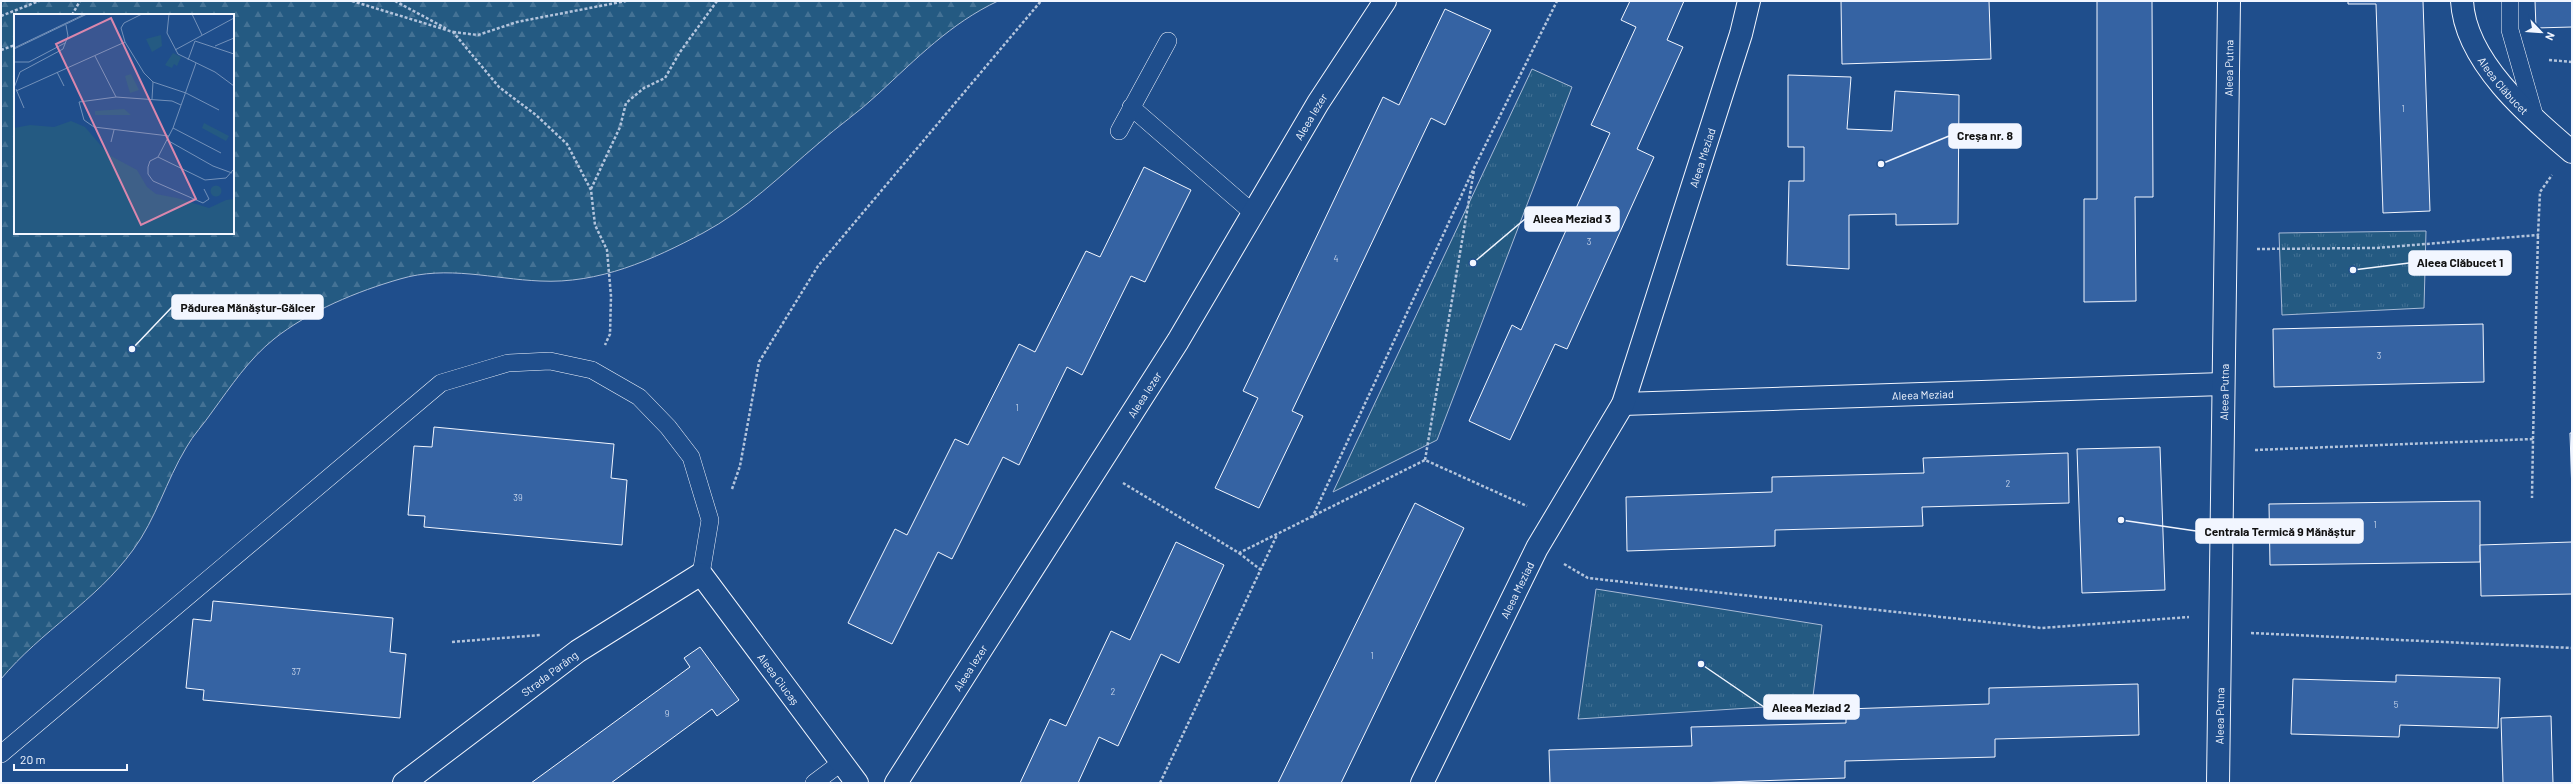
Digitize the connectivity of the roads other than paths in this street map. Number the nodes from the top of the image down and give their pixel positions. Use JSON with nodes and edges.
{"nodes":[{"id":1,"x":1385,"y":1,"type":"edge"},
{"id":2,"x":1749,"y":1,"type":"edge"},
{"id":3,"x":2229,"y":1,"type":"edge"},
{"id":4,"x":2462,"y":1,"type":"edge"},
{"id":5,"x":2510,"y":1,"type":"edge"},
{"id":6,"x":1168,"y":40,"type":"dead end"},
{"id":7,"x":1131,"y":107,"type":"junction"},
{"id":8,"x":2536,"y":121,"type":"junction"},
{"id":9,"x":1119,"y":131,"type":"dead end"},
{"id":10,"x":2572,"y":152,"type":"edge"},
{"id":11,"x":1253,"y":213,"type":"junction"},
{"id":12,"x":2223,"y":384,"type":"junction"},
{"id":13,"x":1623,"y":404,"type":"junction"},
{"id":14,"x":701,"y":574,"type":"junction"},
{"id":15,"x":1,"y":754,"type":"edge"},
{"id":16,"x":842,"y":762,"type":"junction"},
{"id":17,"x":404,"y":783,"type":"edge"},
{"id":18,"x":814,"y":783,"type":"edge"},
{"id":19,"x":857,"y":783,"type":"edge"},
{"id":20,"x":896,"y":783,"type":"edge"},
{"id":21,"x":1422,"y":783,"type":"edge"},
{"id":22,"x":2218,"y":783,"type":"edge"}],
"edges":[{"from":1,"to":11,"type":"street","name":"Aleea Iezer"},
{"from":2,"to":13,"type":"street","name":"Aleea Meziad"},
{"from":3,"to":12,"type":"street","name":"Aleea Putna"},
{"from":4,"to":8,"type":"street","name":"Aleea Clăbucet"},
{"from":5,"to":8,"type":"lane"},
{"from":6,"to":7,"type":"lane"},
{"from":7,"to":9,"type":"lane"},
{"from":7,"to":11,"type":"lane"},
{"from":8,"to":10,"type":"street","name":"Aleea Clăbucet"},
{"from":11,"to":20,"type":"street","name":"Aleea Iezer"},
{"from":12,"to":13,"type":"street","name":"Aleea Meziad"},
{"from":12,"to":22,"type":"street","name":"Aleea Putna"},
{"from":13,"to":21,"type":"street","name":"Aleea Meziad"},
{"from":14,"to":15,"type":"lane"},
{"from":14,"to":16,"type":"street","name":"Aleea Ciucaș"},
{"from":14,"to":17,"type":"street","name":"Strada Parâng"},
{"from":16,"to":18,"type":"lane"},
{"from":16,"to":19,"type":"street","name":"Aleea Ciucaș"}]}
